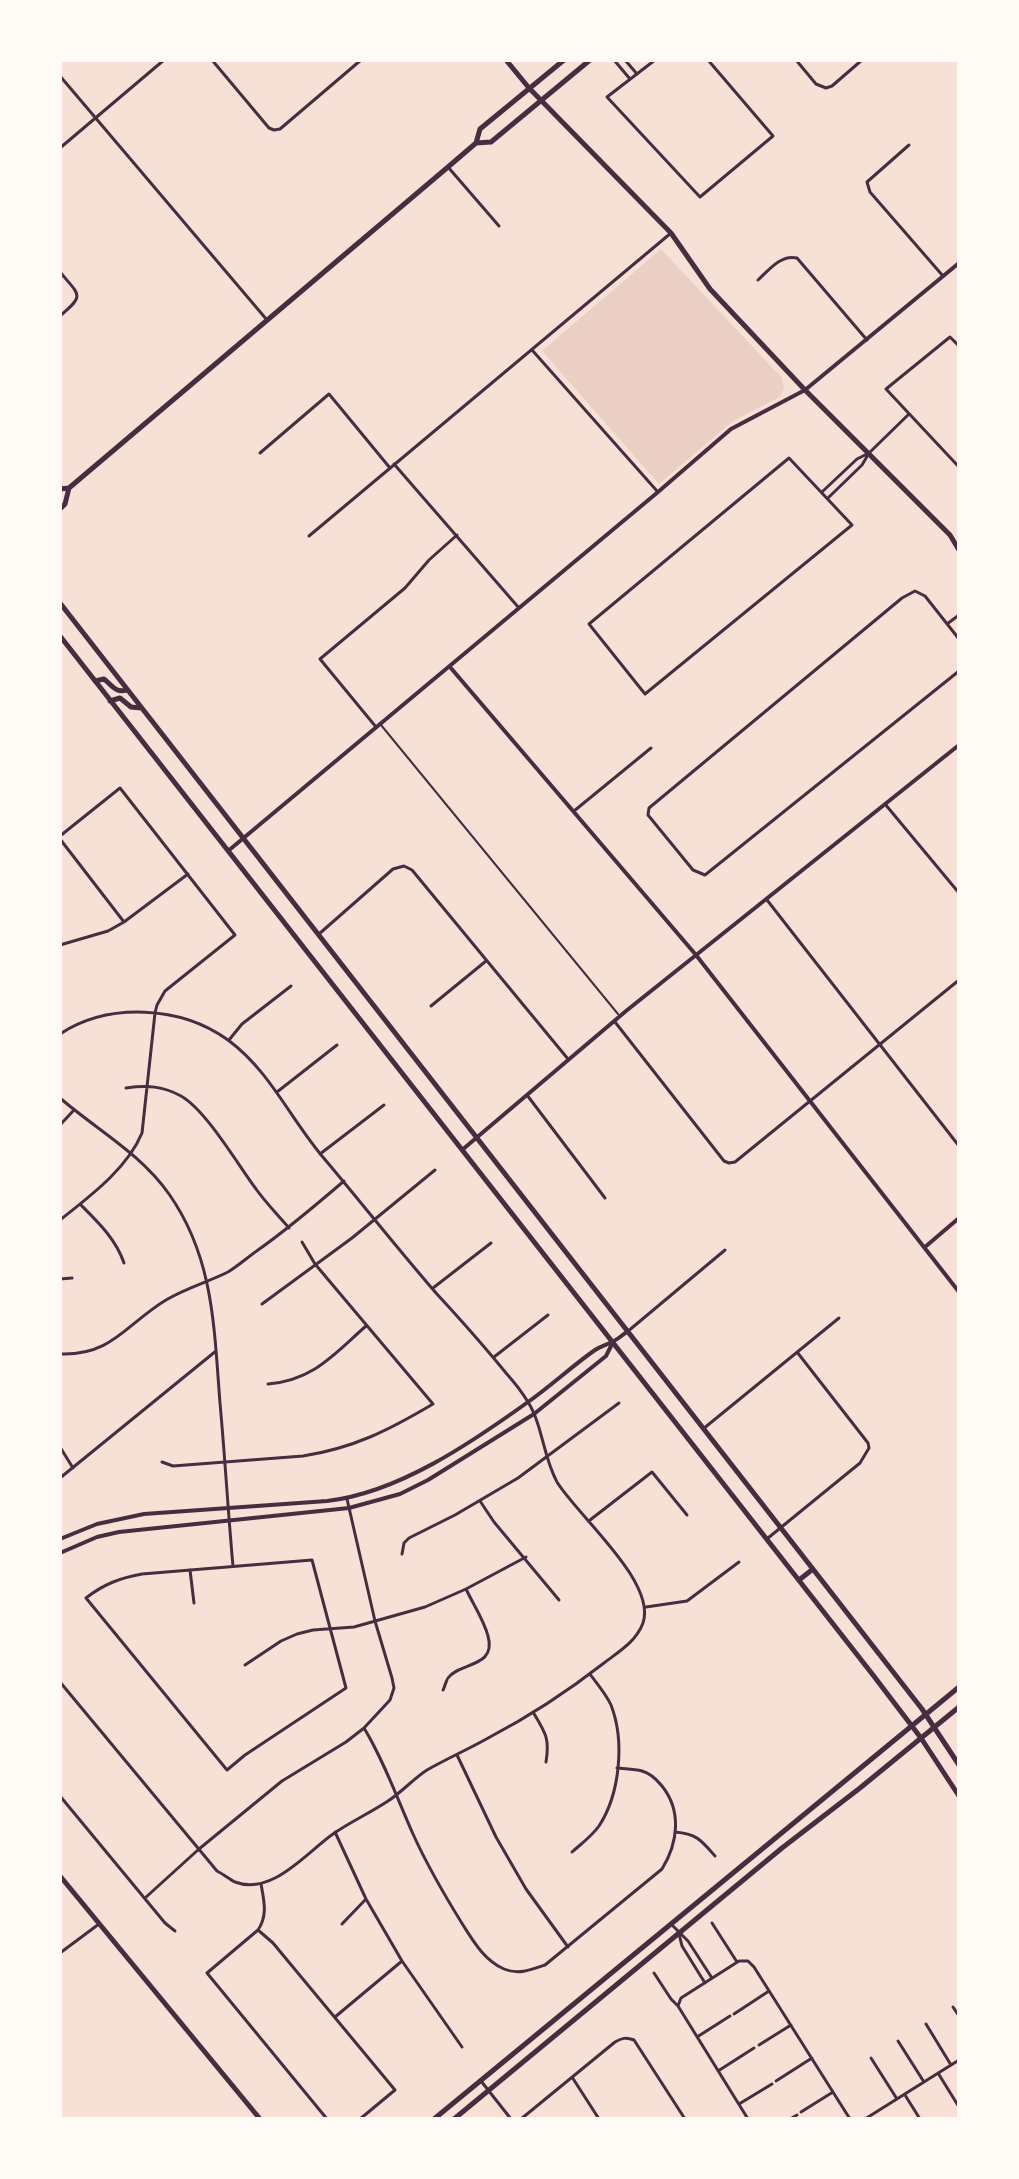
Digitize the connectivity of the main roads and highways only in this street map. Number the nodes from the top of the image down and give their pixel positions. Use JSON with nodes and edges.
{"nodes":[{"id":1,"x":506,"y":60,"type":"edge"},
{"id":2,"x":564,"y":60,"type":"edge"},
{"id":3,"x":590,"y":60,"type":"edge"},
{"id":4,"x":529,"y":88,"type":"junction"},
{"id":5,"x":541,"y":99,"type":"junction"},
{"id":6,"x":476,"y":143,"type":"junction"},
{"id":7,"x":69,"y":488,"type":"junction"},
{"id":8,"x":60,"y":489,"type":"edge"},
{"id":9,"x":60,"y":509,"type":"edge"},
{"id":10,"x":959,"y":550,"type":"edge"},
{"id":11,"x":60,"y":603,"type":"edge"},
{"id":12,"x":60,"y":636,"type":"edge"},
{"id":13,"x":95,"y":681,"type":"junction"},
{"id":14,"x":127,"y":690,"type":"junction"},
{"id":15,"x":110,"y":701,"type":"junction"},
{"id":16,"x":142,"y":708,"type":"junction"},
{"id":17,"x":813,"y":1569,"type":"junction"},
{"id":18,"x":799,"y":1580,"type":"junction"},
{"id":19,"x":959,"y":1687,"type":"edge"},
{"id":20,"x":959,"y":1707,"type":"edge"},
{"id":21,"x":926,"y":1715,"type":"junction"},
{"id":22,"x":912,"y":1726,"type":"junction"},
{"id":23,"x":935,"y":1727,"type":"junction"},
{"id":24,"x":921,"y":1738,"type":"junction"},
{"id":25,"x":959,"y":1765,"type":"edge"},
{"id":26,"x":959,"y":1796,"type":"edge"},
{"id":27,"x":775,"y":1838,"type":"junction"},
{"id":28,"x":782,"y":1848,"type":"junction"},
{"id":29,"x":60,"y":1876,"type":"edge"},
{"id":30,"x":260,"y":2119,"type":"edge"},
{"id":31,"x":434,"y":2119,"type":"edge"},
{"id":32,"x":454,"y":2119,"type":"edge"}],
"edges":[{"from":1,"to":4,"type":"main road"},
{"from":2,"to":4,"type":"main road"},
{"from":3,"to":5,"type":"main road"},
{"from":4,"to":5,"type":"main road"},
{"from":4,"to":6,"type":"main road"},
{"from":5,"to":6,"type":"main road"},
{"from":5,"to":10,"type":"main road"},
{"from":6,"to":7,"type":"main road"},
{"from":7,"to":8,"type":"main road"},
{"from":7,"to":9,"type":"main road"},
{"from":11,"to":14,"type":"main road"},
{"from":12,"to":13,"type":"main road"},
{"from":13,"to":14,"type":"main road"},
{"from":13,"to":15,"type":"main road"},
{"from":14,"to":16,"type":"main road"},
{"from":15,"to":16,"type":"main road"},
{"from":15,"to":18,"type":"main road"},
{"from":16,"to":17,"type":"main road"},
{"from":17,"to":18,"type":"main road"},
{"from":17,"to":21,"type":"main road"},
{"from":18,"to":22,"type":"main road"},
{"from":19,"to":21,"type":"main road"},
{"from":20,"to":23,"type":"main road"},
{"from":21,"to":22,"type":"main road"},
{"from":21,"to":23,"type":"main road"},
{"from":22,"to":24,"type":"main road"},
{"from":22,"to":27,"type":"main road"},
{"from":23,"to":24,"type":"main road"},
{"from":23,"to":25,"type":"main road"},
{"from":24,"to":26,"type":"main road"},
{"from":24,"to":28,"type":"main road"},
{"from":27,"to":28,"type":"main road"},
{"from":27,"to":31,"type":"main road"},
{"from":28,"to":32,"type":"main road"},
{"from":29,"to":30,"type":"main road"}]}
